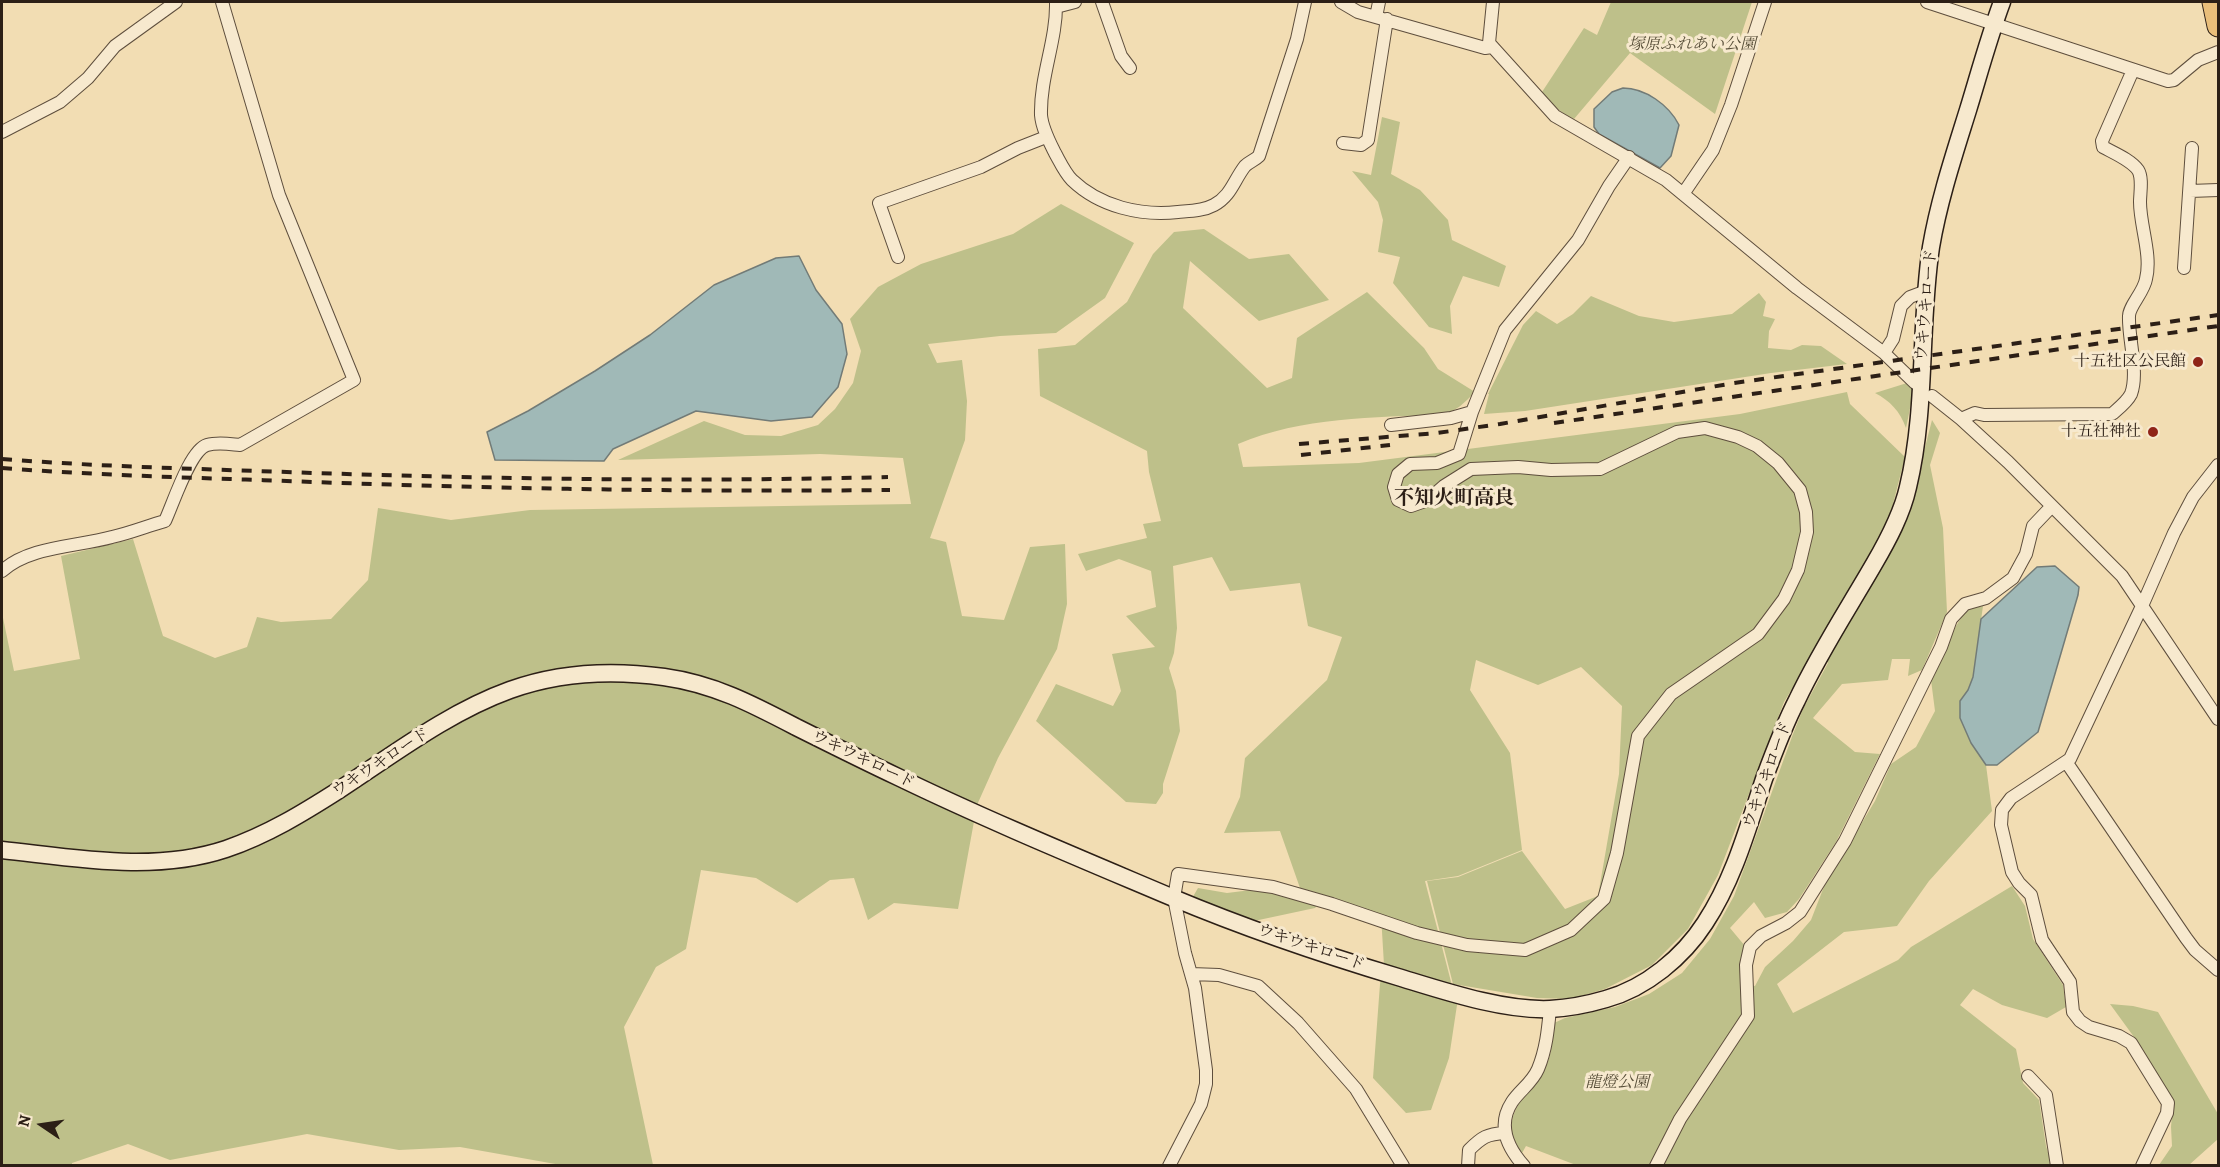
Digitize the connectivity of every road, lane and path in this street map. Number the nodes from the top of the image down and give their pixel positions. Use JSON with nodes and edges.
{"nodes":[{"id":1,"x":176,"y":2,"type":"edge"},
{"id":2,"x":222,"y":2,"type":"edge"},
{"id":3,"x":1075,"y":2,"type":"edge"},
{"id":4,"x":1102,"y":2,"type":"edge"},
{"id":5,"x":1305,"y":2,"type":"edge"},
{"id":6,"x":1341,"y":2,"type":"edge"},
{"id":7,"x":1379,"y":2,"type":"edge"},
{"id":8,"x":1493,"y":2,"type":"edge"},
{"id":9,"x":1765,"y":2,"type":"edge"},
{"id":10,"x":1927,"y":2,"type":"edge"},
{"id":11,"x":2002,"y":2,"type":"edge"},
{"id":12,"x":2212,"y":2,"type":"edge"},
{"id":13,"x":1056,"y":4,"type":"edge"},
{"id":14,"x":1382,"y":18,"type":"junction"},
{"id":15,"x":1995,"y":23,"type":"junction"},
{"id":16,"x":2218,"y":26,"type":"edge"},
{"id":17,"x":1492,"y":47,"type":"junction"},
{"id":18,"x":2218,"y":52,"type":"edge"},
{"id":19,"x":1130,"y":68,"type":"dead end"},
{"id":20,"x":2133,"y":69,"type":"junction"},
{"id":21,"x":2,"y":132,"type":"edge"},
{"id":22,"x":1046,"y":137,"type":"junction"},
{"id":23,"x":1343,"y":143,"type":"dead end"},
{"id":24,"x":2192,"y":148,"type":"dead end"},
{"id":25,"x":1629,"y":157,"type":"junction"},
{"id":26,"x":2218,"y":190,"type":"edge"},
{"id":27,"x":2190,"y":191,"type":"junction"},
{"id":28,"x":1683,"y":194,"type":"junction"},
{"id":29,"x":898,"y":257,"type":"dead end"},
{"id":30,"x":2184,"y":268,"type":"dead end"},
{"id":31,"x":1926,"y":291,"type":"junction"},
{"id":32,"x":1884,"y":353,"type":"junction"},
{"id":33,"x":1915,"y":383,"type":"dead end"},
{"id":34,"x":1932,"y":396,"type":"dead end"},
{"id":35,"x":1472,"y":412,"type":"junction"},
{"id":36,"x":1961,"y":419,"type":"junction"},
{"id":37,"x":1391,"y":425,"type":"dead end"},
{"id":38,"x":2218,"y":465,"type":"edge"},
{"id":39,"x":2052,"y":506,"type":"junction"},
{"id":40,"x":2,"y":572,"type":"edge"},
{"id":41,"x":2142,"y":606,"type":"junction"},
{"id":42,"x":2218,"y":719,"type":"edge"},
{"id":43,"x":2067,"y":763,"type":"junction"},
{"id":44,"x":2,"y":850,"type":"edge"},
{"id":45,"x":1174,"y":898,"type":"junction"},
{"id":46,"x":2218,"y":970,"type":"edge"},
{"id":47,"x":1191,"y":974,"type":"junction"},
{"id":48,"x":1550,"y":1009,"type":"junction"},
{"id":49,"x":2028,"y":1076,"type":"dead end"},
{"id":50,"x":1505,"y":1133,"type":"junction"},
{"id":51,"x":1169,"y":1166,"type":"edge"},
{"id":52,"x":1403,"y":1166,"type":"edge"},
{"id":53,"x":1467,"y":1166,"type":"edge"},
{"id":54,"x":1524,"y":1166,"type":"edge"},
{"id":55,"x":1656,"y":1166,"type":"edge"},
{"id":56,"x":2057,"y":1166,"type":"edge"},
{"id":57,"x":2142,"y":1166,"type":"edge"}],
"edges":[{"from":1,"to":21,"type":"street"},
{"from":2,"to":40,"type":"street"},
{"from":3,"to":13,"type":"street"},
{"from":4,"to":19,"type":"street"},
{"from":5,"to":22,"type":"street"},
{"from":6,"to":14,"type":"street"},
{"from":7,"to":14,"type":"street"},
{"from":8,"to":17,"type":"street"},
{"from":9,"to":28,"type":"street"},
{"from":10,"to":15,"type":"street"},
{"from":11,"to":15,"type":"street","name":"ウキウキロード"},
{"from":12,"to":16,"type":"highway"},
{"from":13,"to":22,"type":"street"},
{"from":14,"to":17,"type":"street"},
{"from":14,"to":23,"type":"street"},
{"from":15,"to":20,"type":"street"},
{"from":15,"to":31,"type":"street","name":"ウキウキロード"},
{"from":17,"to":25,"type":"street"},
{"from":18,"to":20,"type":"street"},
{"from":20,"to":36,"type":"street"},
{"from":22,"to":29,"type":"street"},
{"from":24,"to":27,"type":"street"},
{"from":25,"to":28,"type":"street"},
{"from":25,"to":35,"type":"street"},
{"from":26,"to":27,"type":"street"},
{"from":27,"to":30,"type":"street"},
{"from":28,"to":32,"type":"street"},
{"from":31,"to":32,"type":"street"},
{"from":31,"to":48,"type":"street","name":"ウキウキロード"},
{"from":32,"to":33,"type":"street"},
{"from":34,"to":36,"type":"street"},
{"from":35,"to":37,"type":"street"},
{"from":35,"to":45,"type":"street"},
{"from":36,"to":39,"type":"street"},
{"from":38,"to":41,"type":"street"},
{"from":39,"to":41,"type":"street"},
{"from":39,"to":55,"type":"street"},
{"from":41,"to":42,"type":"street"},
{"from":41,"to":43,"type":"street"},
{"from":43,"to":46,"type":"street"},
{"from":43,"to":57,"type":"street"},
{"from":44,"to":45,"type":"street","name":"ウキウキロード"},
{"from":45,"to":47,"type":"street"},
{"from":45,"to":48,"type":"street","name":"ウキウキロード"},
{"from":47,"to":51,"type":"street"},
{"from":47,"to":52,"type":"street"},
{"from":48,"to":50,"type":"street"},
{"from":49,"to":56,"type":"street"},
{"from":50,"to":53,"type":"street"},
{"from":50,"to":54,"type":"street"}]}
